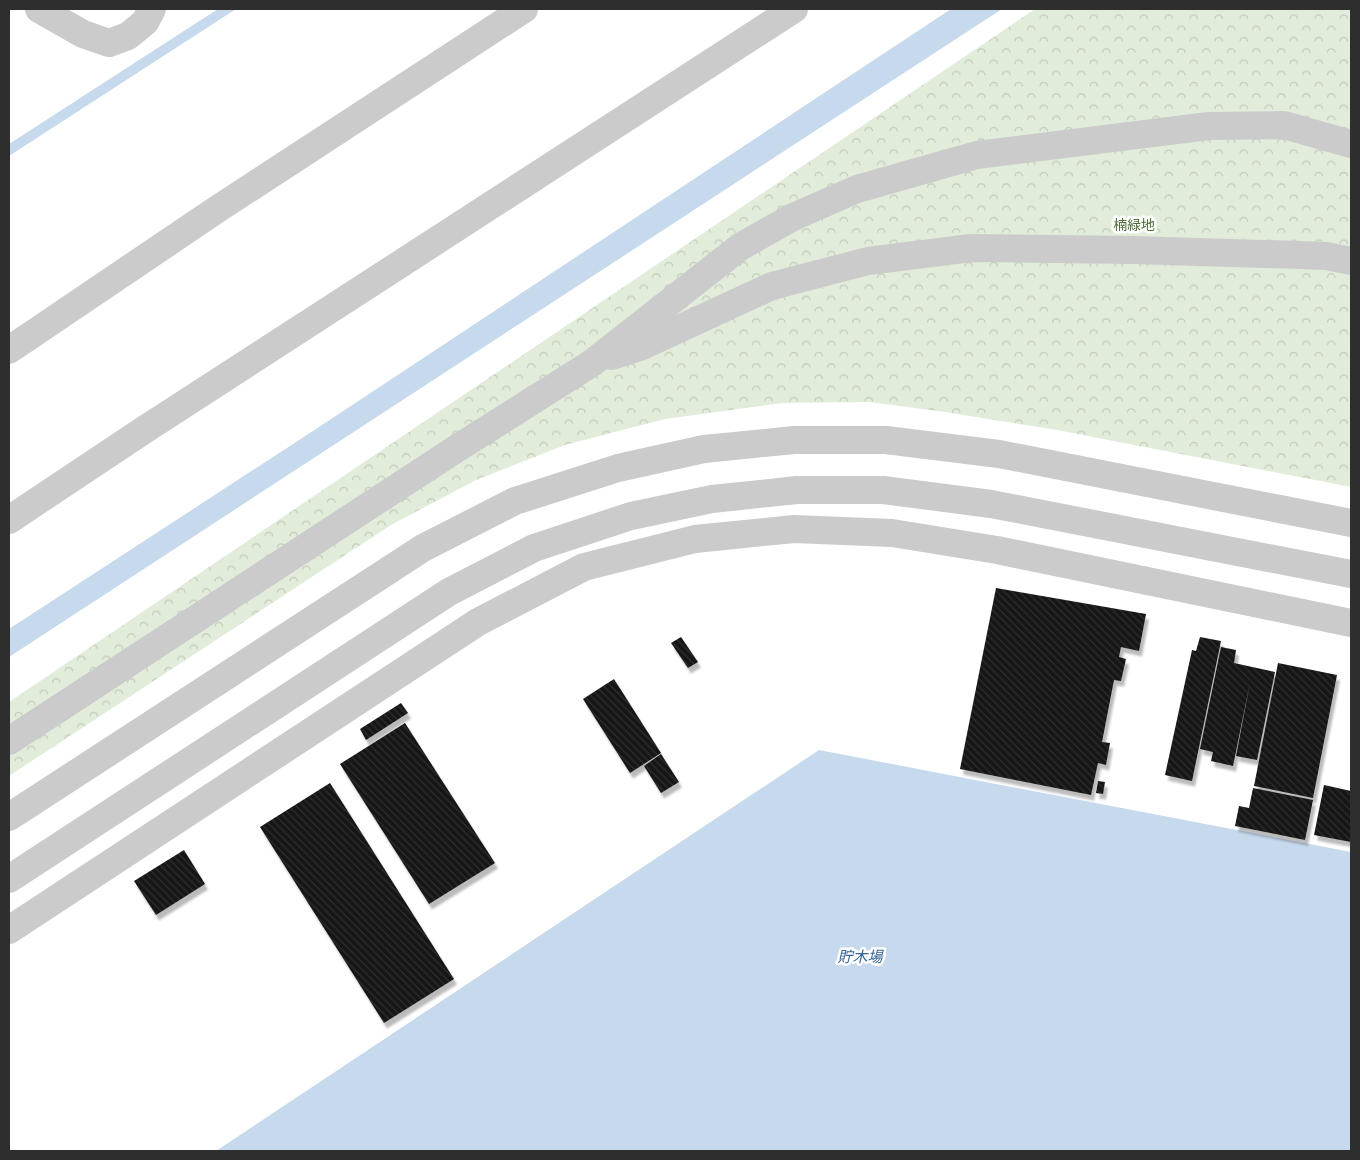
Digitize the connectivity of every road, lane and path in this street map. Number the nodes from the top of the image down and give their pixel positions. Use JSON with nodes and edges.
{"nodes":[{"id":1,"x":39,"y":9,"type":"edge"},
{"id":2,"x":152,"y":9,"type":"edge"},
{"id":3,"x":524,"y":9,"type":"edge"},
{"id":4,"x":794,"y":9,"type":"edge"},
{"id":5,"x":1351,"y":144,"type":"edge"},
{"id":6,"x":1351,"y":262,"type":"edge"},
{"id":7,"x":9,"y":350,"type":"edge"},
{"id":8,"x":592,"y":363,"type":"junction"},
{"id":9,"x":9,"y":520,"type":"edge"},
{"id":10,"x":1351,"y":523,"type":"edge"},
{"id":11,"x":1351,"y":574,"type":"edge"},
{"id":12,"x":1351,"y":623,"type":"edge"},
{"id":13,"x":9,"y":742,"type":"edge"},
{"id":14,"x":9,"y":817,"type":"edge"},
{"id":15,"x":9,"y":879,"type":"edge"},
{"id":16,"x":9,"y":930,"type":"edge"}],
"edges":[{"from":1,"to":2,"type":"street"},
{"from":3,"to":7,"type":"street"},
{"from":4,"to":9,"type":"street"},
{"from":5,"to":8,"type":"street"},
{"from":6,"to":8,"type":"street"},
{"from":8,"to":13,"type":"street"},
{"from":10,"to":14,"type":"street"},
{"from":11,"to":15,"type":"street"},
{"from":12,"to":16,"type":"street"}]}
